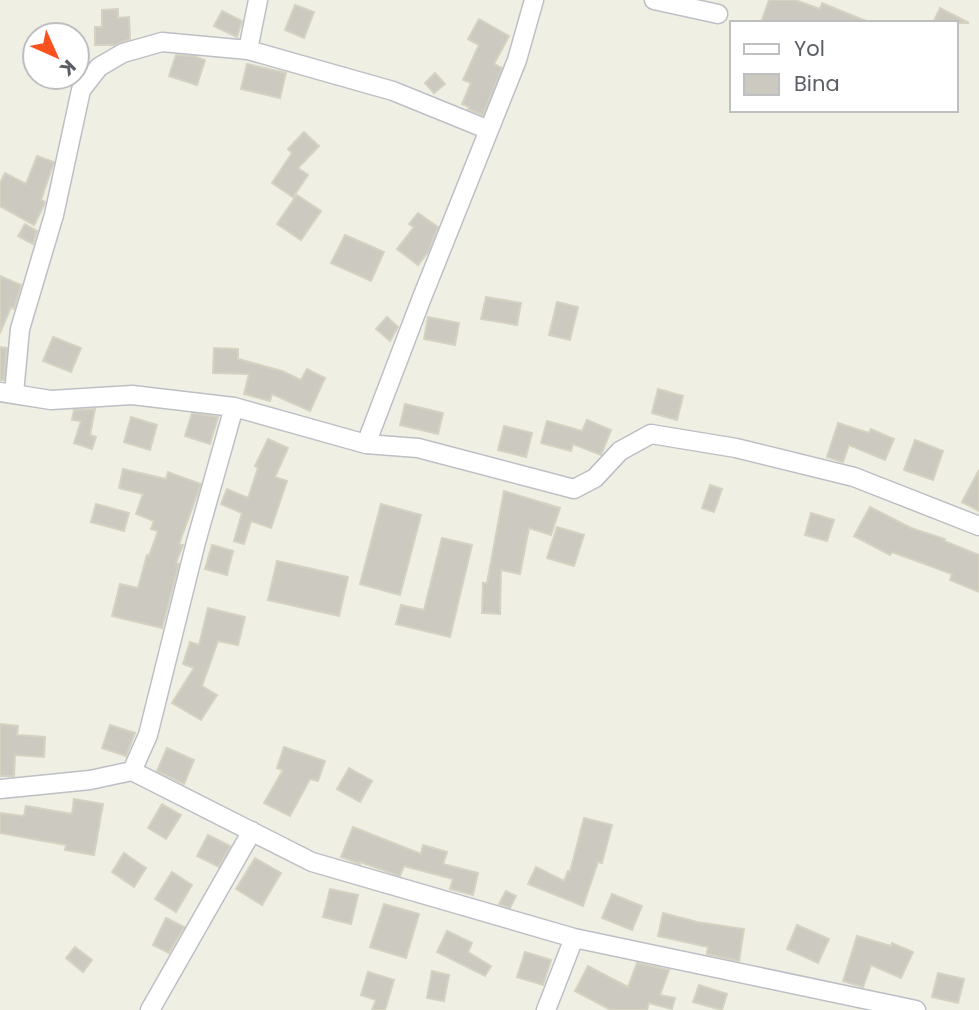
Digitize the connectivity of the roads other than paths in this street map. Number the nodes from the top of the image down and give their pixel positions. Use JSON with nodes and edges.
{"nodes":[{"id":1,"x":258,"y":0,"type":"edge"},
{"id":2,"x":534,"y":0,"type":"edge"},
{"id":3,"x":654,"y":0,"type":"edge"},
{"id":4,"x":718,"y":15,"type":"dead end"},
{"id":5,"x":248,"y":50,"type":"junction"},
{"id":6,"x":489,"y":130,"type":"junction"},
{"id":7,"x":7,"y":392,"type":"edge"},
{"id":8,"x":234,"y":407,"type":"junction"},
{"id":9,"x":366,"y":443,"type":"junction"},
{"id":10,"x":979,"y":526,"type":"edge"},
{"id":11,"x":132,"y":771,"type":"junction"},
{"id":12,"x":0,"y":789,"type":"edge"},
{"id":13,"x":251,"y":831,"type":"junction"},
{"id":14,"x":574,"y":938,"type":"junction"},
{"id":15,"x":150,"y":1010,"type":"edge"},
{"id":16,"x":546,"y":1010,"type":"edge"},
{"id":17,"x":916,"y":1010,"type":"edge"}],
"edges":[{"from":1,"to":5,"type":"street"},
{"from":2,"to":6,"type":"street"},
{"from":3,"to":4,"type":"street"},
{"from":5,"to":6,"type":"street"},
{"from":5,"to":7,"type":"street"},
{"from":6,"to":9,"type":"street"},
{"from":7,"to":8,"type":"street"},
{"from":8,"to":9,"type":"street"},
{"from":8,"to":11,"type":"street"},
{"from":9,"to":10,"type":"street"},
{"from":11,"to":12,"type":"street"},
{"from":11,"to":13,"type":"street"},
{"from":13,"to":14,"type":"street"},
{"from":13,"to":15,"type":"street"},
{"from":14,"to":16,"type":"street"},
{"from":14,"to":17,"type":"street"}]}
